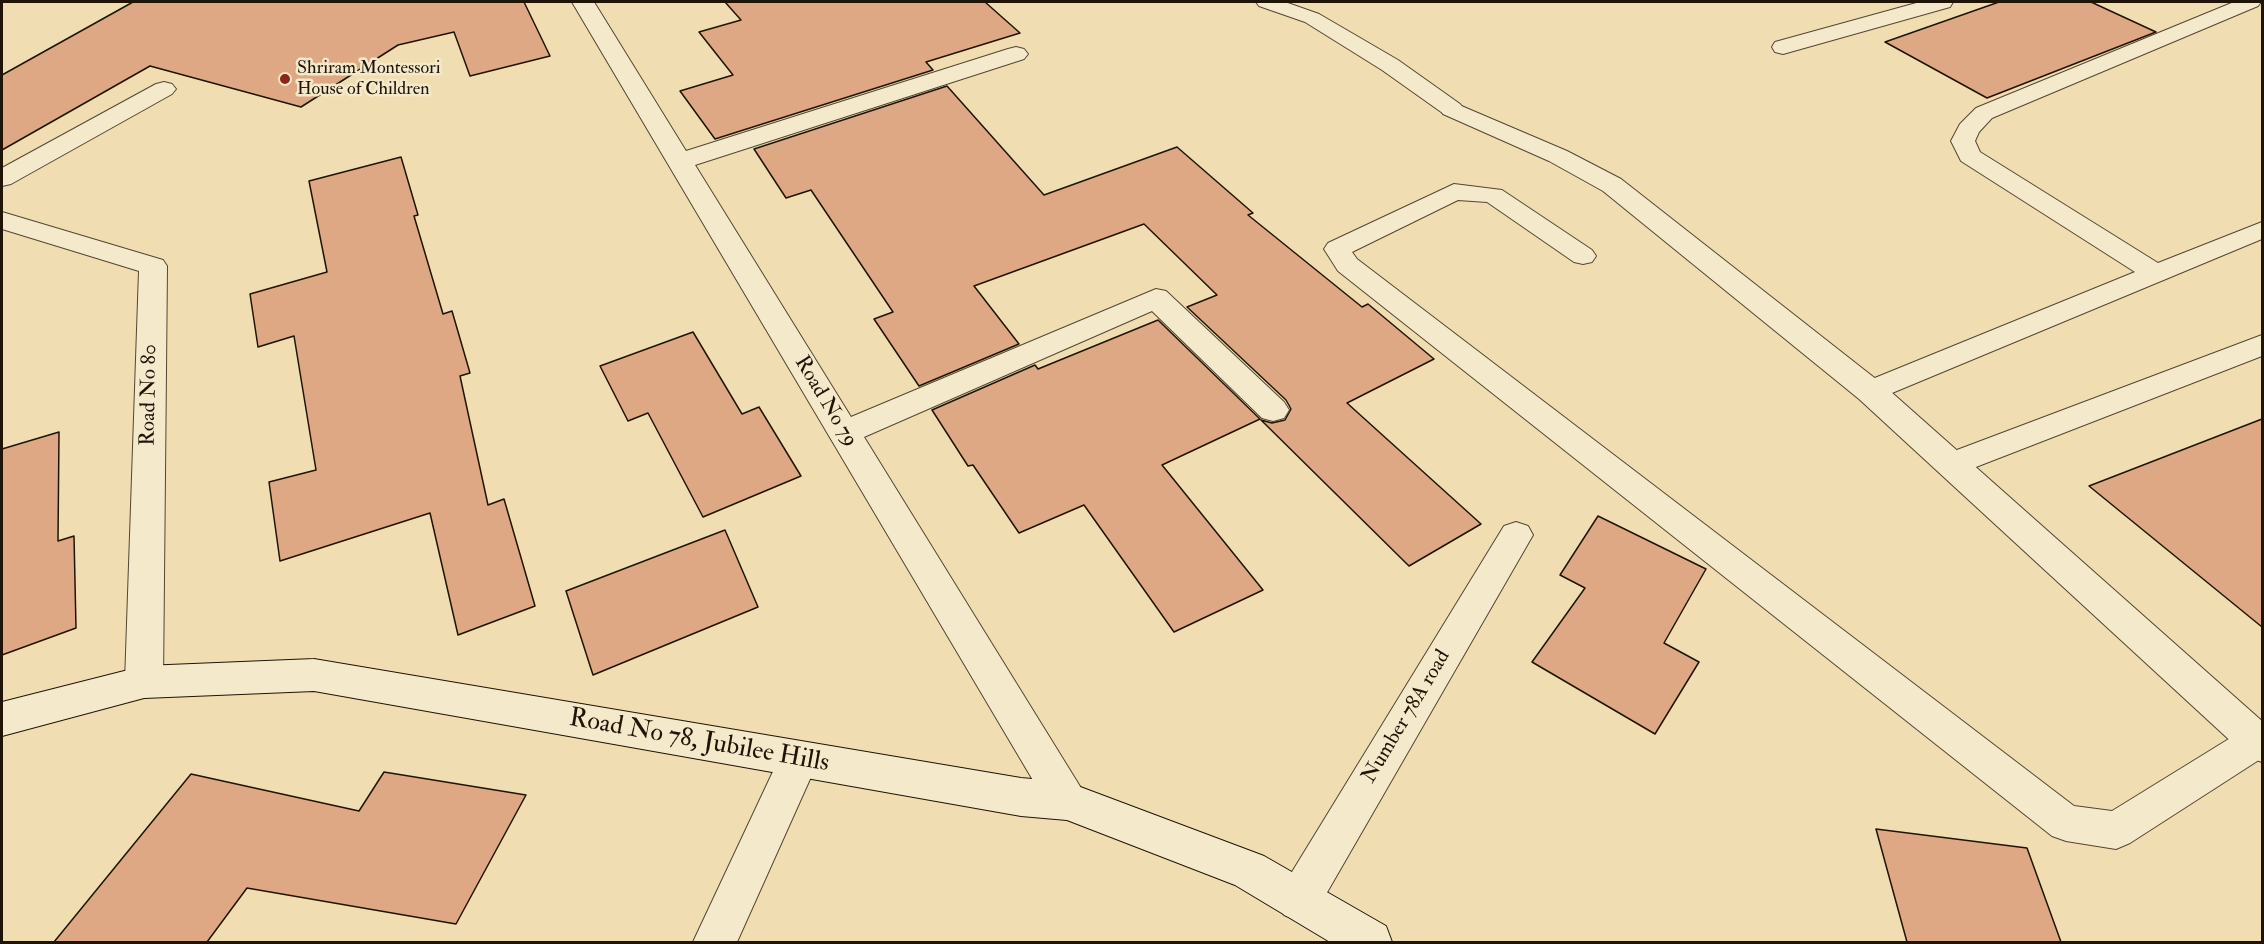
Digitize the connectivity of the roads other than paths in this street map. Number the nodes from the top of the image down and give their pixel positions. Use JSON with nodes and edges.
{"nodes":[{"id":1,"x":583,"y":2,"type":"edge"},
{"id":2,"x":1266,"y":2,"type":"edge"},
{"id":3,"x":1934,"y":2,"type":"edge"},
{"id":4,"x":2251,"y":2,"type":"edge"},
{"id":5,"x":1783,"y":47,"type":"dead end"},
{"id":6,"x":1016,"y":54,"type":"dead end"},
{"id":7,"x":164,"y":89,"type":"dead end"},
{"id":8,"x":1452,"y":108,"type":"joint"},
{"id":9,"x":680,"y":161,"type":"junction"},
{"id":10,"x":2,"y":178,"type":"edge"},
{"id":11,"x":2,"y":220,"type":"edge"},
{"id":12,"x":2262,"y":230,"type":"edge"},
{"id":13,"x":1583,"y":256,"type":"dead end"},
{"id":14,"x":2157,"y":274,"type":"junction"},
{"id":15,"x":2262,"y":345,"type":"edge"},
{"id":16,"x":1870,"y":391,"type":"junction"},
{"id":17,"x":1273,"y":410,"type":"dead end"},
{"id":18,"x":844,"y":433,"type":"junction"},
{"id":19,"x":1952,"y":464,"type":"junction"},
{"id":20,"x":1516,"y":535,"type":"dead end"},
{"id":21,"x":144,"y":681,"type":"junction"},
{"id":22,"x":2,"y":719,"type":"edge"},
{"id":23,"x":2260,"y":743,"type":"edge"},
{"id":24,"x":800,"y":759,"type":"junction"},
{"id":25,"x":1067,"y":801,"type":"junction"},
{"id":26,"x":1299,"y":900,"type":"junction"},
{"id":27,"x":715,"y":942,"type":"edge"},
{"id":28,"x":1370,"y":942,"type":"edge"}],
"edges":[{"from":1,"to":9,"type":"street","name":"Road No 79"},
{"from":2,"to":8,"type":"lane"},
{"from":3,"to":5,"type":"street"},
{"from":4,"to":14,"type":"lane"},
{"from":6,"to":9,"type":"street"},
{"from":7,"to":10,"type":"street"},
{"from":8,"to":16,"type":"street"},
{"from":9,"to":18,"type":"street","name":"Road No 79"},
{"from":11,"to":21,"type":"street","name":"Road No 80"},
{"from":12,"to":14,"type":"lane"},
{"from":13,"to":23,"type":"lane"},
{"from":14,"to":16,"type":"lane"},
{"from":15,"to":19,"type":"lane"},
{"from":16,"to":19,"type":"street"},
{"from":17,"to":18,"type":"street"},
{"from":18,"to":25,"type":"street","name":"Road No 79"},
{"from":19,"to":23,"type":"street"},
{"from":20,"to":26,"type":"street","name":"Number 78A road"},
{"from":21,"to":22,"type":"street","name":"Road No 78, Jubilee Hills"},
{"from":21,"to":24,"type":"street","name":"Road No 78, Jubilee Hills"},
{"from":24,"to":25,"type":"street","name":"Road No 78, Jubilee Hills"},
{"from":24,"to":27,"type":"street"},
{"from":25,"to":26,"type":"street","name":"Road No 78, Jubilee Hills"},
{"from":26,"to":28,"type":"street","name":"Road No 78, Jubilee Hills"}]}
